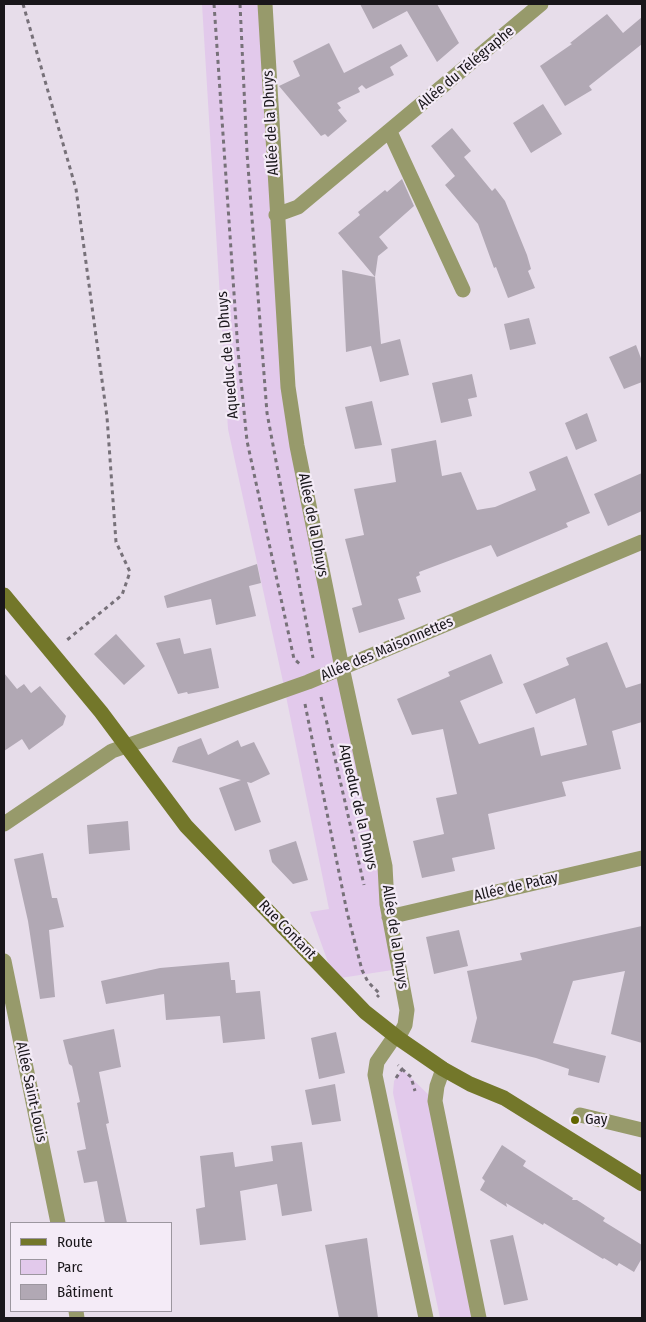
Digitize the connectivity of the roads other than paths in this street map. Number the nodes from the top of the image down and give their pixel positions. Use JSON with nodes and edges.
{"nodes":[{"id":1,"x":265,"y":4,"type":"edge"},
{"id":2,"x":541,"y":4,"type":"edge"},
{"id":3,"x":390,"y":132,"type":"junction"},
{"id":4,"x":276,"y":215,"type":"junction"},
{"id":5,"x":463,"y":290,"type":"dead end"},
{"id":6,"x":642,"y":542,"type":"edge"},
{"id":7,"x":4,"y":595,"type":"edge"},
{"id":8,"x":342,"y":668,"type":"junction"},
{"id":9,"x":127,"y":746,"type":"junction"},
{"id":10,"x":4,"y":824,"type":"edge"},
{"id":11,"x":642,"y":858,"type":"edge"},
{"id":12,"x":389,"y":917,"type":"junction"},
{"id":13,"x":4,"y":961,"type":"edge"},
{"id":14,"x":396,"y":1037,"type":"junction"},
{"id":15,"x":443,"y":1069,"type":"junction"},
{"id":16,"x":580,"y":1115,"type":"dead end"},
{"id":17,"x":642,"y":1130,"type":"edge"},
{"id":18,"x":642,"y":1184,"type":"edge"},
{"id":19,"x":58,"y":1222,"type":"edge"},
{"id":20,"x":426,"y":1318,"type":"edge"},
{"id":21,"x":479,"y":1318,"type":"edge"}],
"edges":[{"from":1,"to":4,"type":"street","name":"Allée de la Dhuys"},
{"from":2,"to":3,"type":"street","name":"Allée du Télégraphe"},
{"from":3,"to":4,"type":"street","name":"Allée du Télégraphe"},
{"from":3,"to":5,"type":"street"},
{"from":4,"to":8,"type":"street","name":"Allée de la Dhuys"},
{"from":6,"to":8,"type":"street","name":"Allée des Maisonnettes"},
{"from":7,"to":9,"type":"main road","name":"Rue Contant"},
{"from":8,"to":9,"type":"street","name":"Allée des Maisonnettes"},
{"from":8,"to":12,"type":"street","name":"Allée de la Dhuys"},
{"from":9,"to":10,"type":"street","name":"Allée des Maisonnettes"},
{"from":9,"to":14,"type":"main road","name":"Rue Contant"},
{"from":11,"to":12,"type":"street","name":"Allée de Patay"},
{"from":12,"to":14,"type":"street","name":"Allée de la Dhuys"},
{"from":13,"to":19,"type":"street","name":"Allée Saint-Louis"},
{"from":14,"to":15,"type":"main road","name":"Rue Contant"},
{"from":14,"to":20,"type":"street","name":"Allée de la Dhuys"},
{"from":15,"to":18,"type":"main road","name":"Rue Contant"},
{"from":15,"to":21,"type":"street"},
{"from":16,"to":17,"type":"street"}]}
